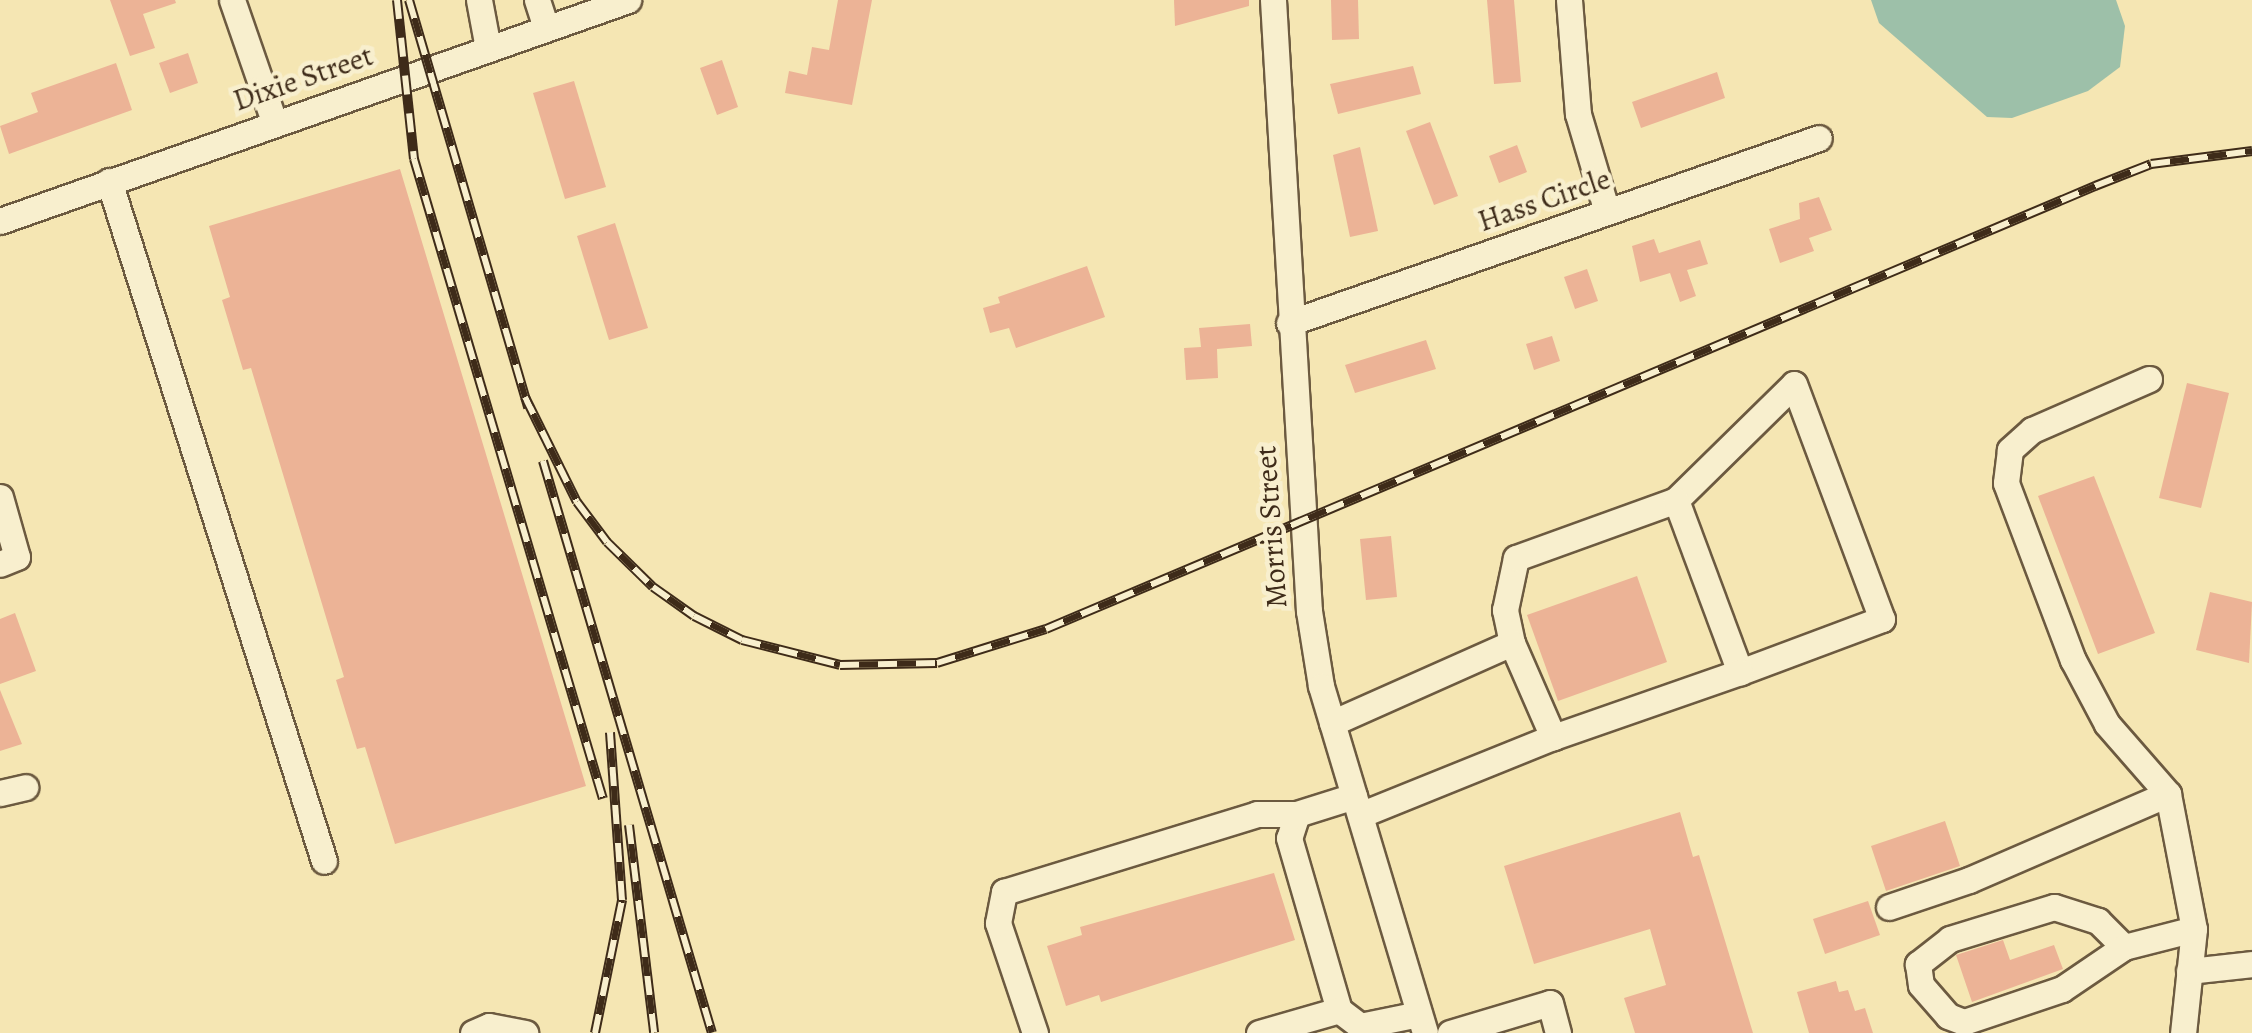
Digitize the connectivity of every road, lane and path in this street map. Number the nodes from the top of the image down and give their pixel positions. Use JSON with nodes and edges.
{"nodes":[{"id":1,"x":232,"y":0,"type":"edge"},
{"id":2,"x":479,"y":0,"type":"edge"},
{"id":3,"x":536,"y":0,"type":"edge"},
{"id":4,"x":628,"y":0,"type":"edge"},
{"id":5,"x":1273,"y":0,"type":"edge"},
{"id":6,"x":1569,"y":0,"type":"edge"},
{"id":7,"x":546,"y":28,"type":"junction"},
{"id":8,"x":488,"y":48,"type":"junction"},
{"id":9,"x":274,"y":121,"type":"junction"},
{"id":10,"x":1819,"y":138,"type":"dead end"},
{"id":11,"x":110,"y":181,"type":"junction"},
{"id":12,"x":1607,"y":212,"type":"junction"},
{"id":13,"x":0,"y":220,"type":"edge"},
{"id":14,"x":1290,"y":323,"type":"junction"},
{"id":15,"x":2149,"y":379,"type":"dead end"},
{"id":16,"x":0,"y":497,"type":"edge"},
{"id":17,"x":1676,"y":500,"type":"junction"},
{"id":18,"x":0,"y":564,"type":"edge"},
{"id":19,"x":1512,"y":644,"type":"junction"},
{"id":20,"x":1740,"y":672,"type":"junction"},
{"id":21,"x":1332,"y":723,"type":"junction"},
{"id":22,"x":1553,"y":738,"type":"junction"},
{"id":23,"x":2168,"y":794,"type":"junction"},
{"id":24,"x":1357,"y":806,"type":"junction"},
{"id":25,"x":1297,"y":814,"type":"junction"},
{"id":26,"x":324,"y":862,"type":"dead end"},
{"id":27,"x":1889,"y":906,"type":"dead end"},
{"id":28,"x":2194,"y":930,"type":"junction"},
{"id":29,"x":2124,"y":946,"type":"junction"},
{"id":30,"x":2252,"y":964,"type":"edge"},
{"id":31,"x":2190,"y":971,"type":"junction"},
{"id":32,"x":1339,"y":1010,"type":"junction"},
{"id":33,"x":1422,"y":1024,"type":"edge"},
{"id":34,"x":473,"y":1033,"type":"edge"},
{"id":35,"x":526,"y":1033,"type":"edge"},
{"id":36,"x":1035,"y":1033,"type":"edge"},
{"id":37,"x":1259,"y":1033,"type":"edge"},
{"id":38,"x":1450,"y":1033,"type":"edge"},
{"id":39,"x":1558,"y":1033,"type":"edge"},
{"id":40,"x":2183,"y":1033,"type":"edge"}],
"edges":[{"from":1,"to":9,"type":"street"},
{"from":2,"to":8,"type":"street"},
{"from":3,"to":7,"type":"street"},
{"from":4,"to":7,"type":"street","name":"Dixie Street"},
{"from":5,"to":14,"type":"street","name":"Morris Street"},
{"from":6,"to":12,"type":"street"},
{"from":7,"to":8,"type":"street","name":"Dixie Street"},
{"from":8,"to":9,"type":"street","name":"Dixie Street"},
{"from":9,"to":11,"type":"street","name":"Dixie Street"},
{"from":10,"to":12,"type":"street","name":"Hass Circle"},
{"from":11,"to":13,"type":"street","name":"Dixie Street"},
{"from":11,"to":26,"type":"street"},
{"from":12,"to":14,"type":"street","name":"Hass Circle"},
{"from":14,"to":21,"type":"street","name":"Morris Street"},
{"from":15,"to":23,"type":"street"},
{"from":16,"to":18,"type":"street"},
{"from":17,"to":19,"type":"street"},
{"from":17,"to":20,"type":"street"},
{"from":17,"to":20,"type":"street"},
{"from":19,"to":21,"type":"street"},
{"from":19,"to":22,"type":"street"},
{"from":20,"to":22,"type":"street"},
{"from":21,"to":24,"type":"street","name":"Morris Street"},
{"from":22,"to":24,"type":"street"},
{"from":23,"to":27,"type":"street"},
{"from":23,"to":28,"type":"street"},
{"from":24,"to":25,"type":"street"},
{"from":24,"to":33,"type":"street","name":"Morris Street"},
{"from":25,"to":32,"type":"street"},
{"from":25,"to":36,"type":"street"},
{"from":28,"to":29,"type":"street"},
{"from":28,"to":31,"type":"street"},
{"from":29,"to":29,"type":"street"},
{"from":30,"to":31,"type":"street"},
{"from":31,"to":40,"type":"street"},
{"from":32,"to":33,"type":"street"},
{"from":32,"to":37,"type":"street"},
{"from":34,"to":35,"type":"street"},
{"from":38,"to":39,"type":"street"}]}
